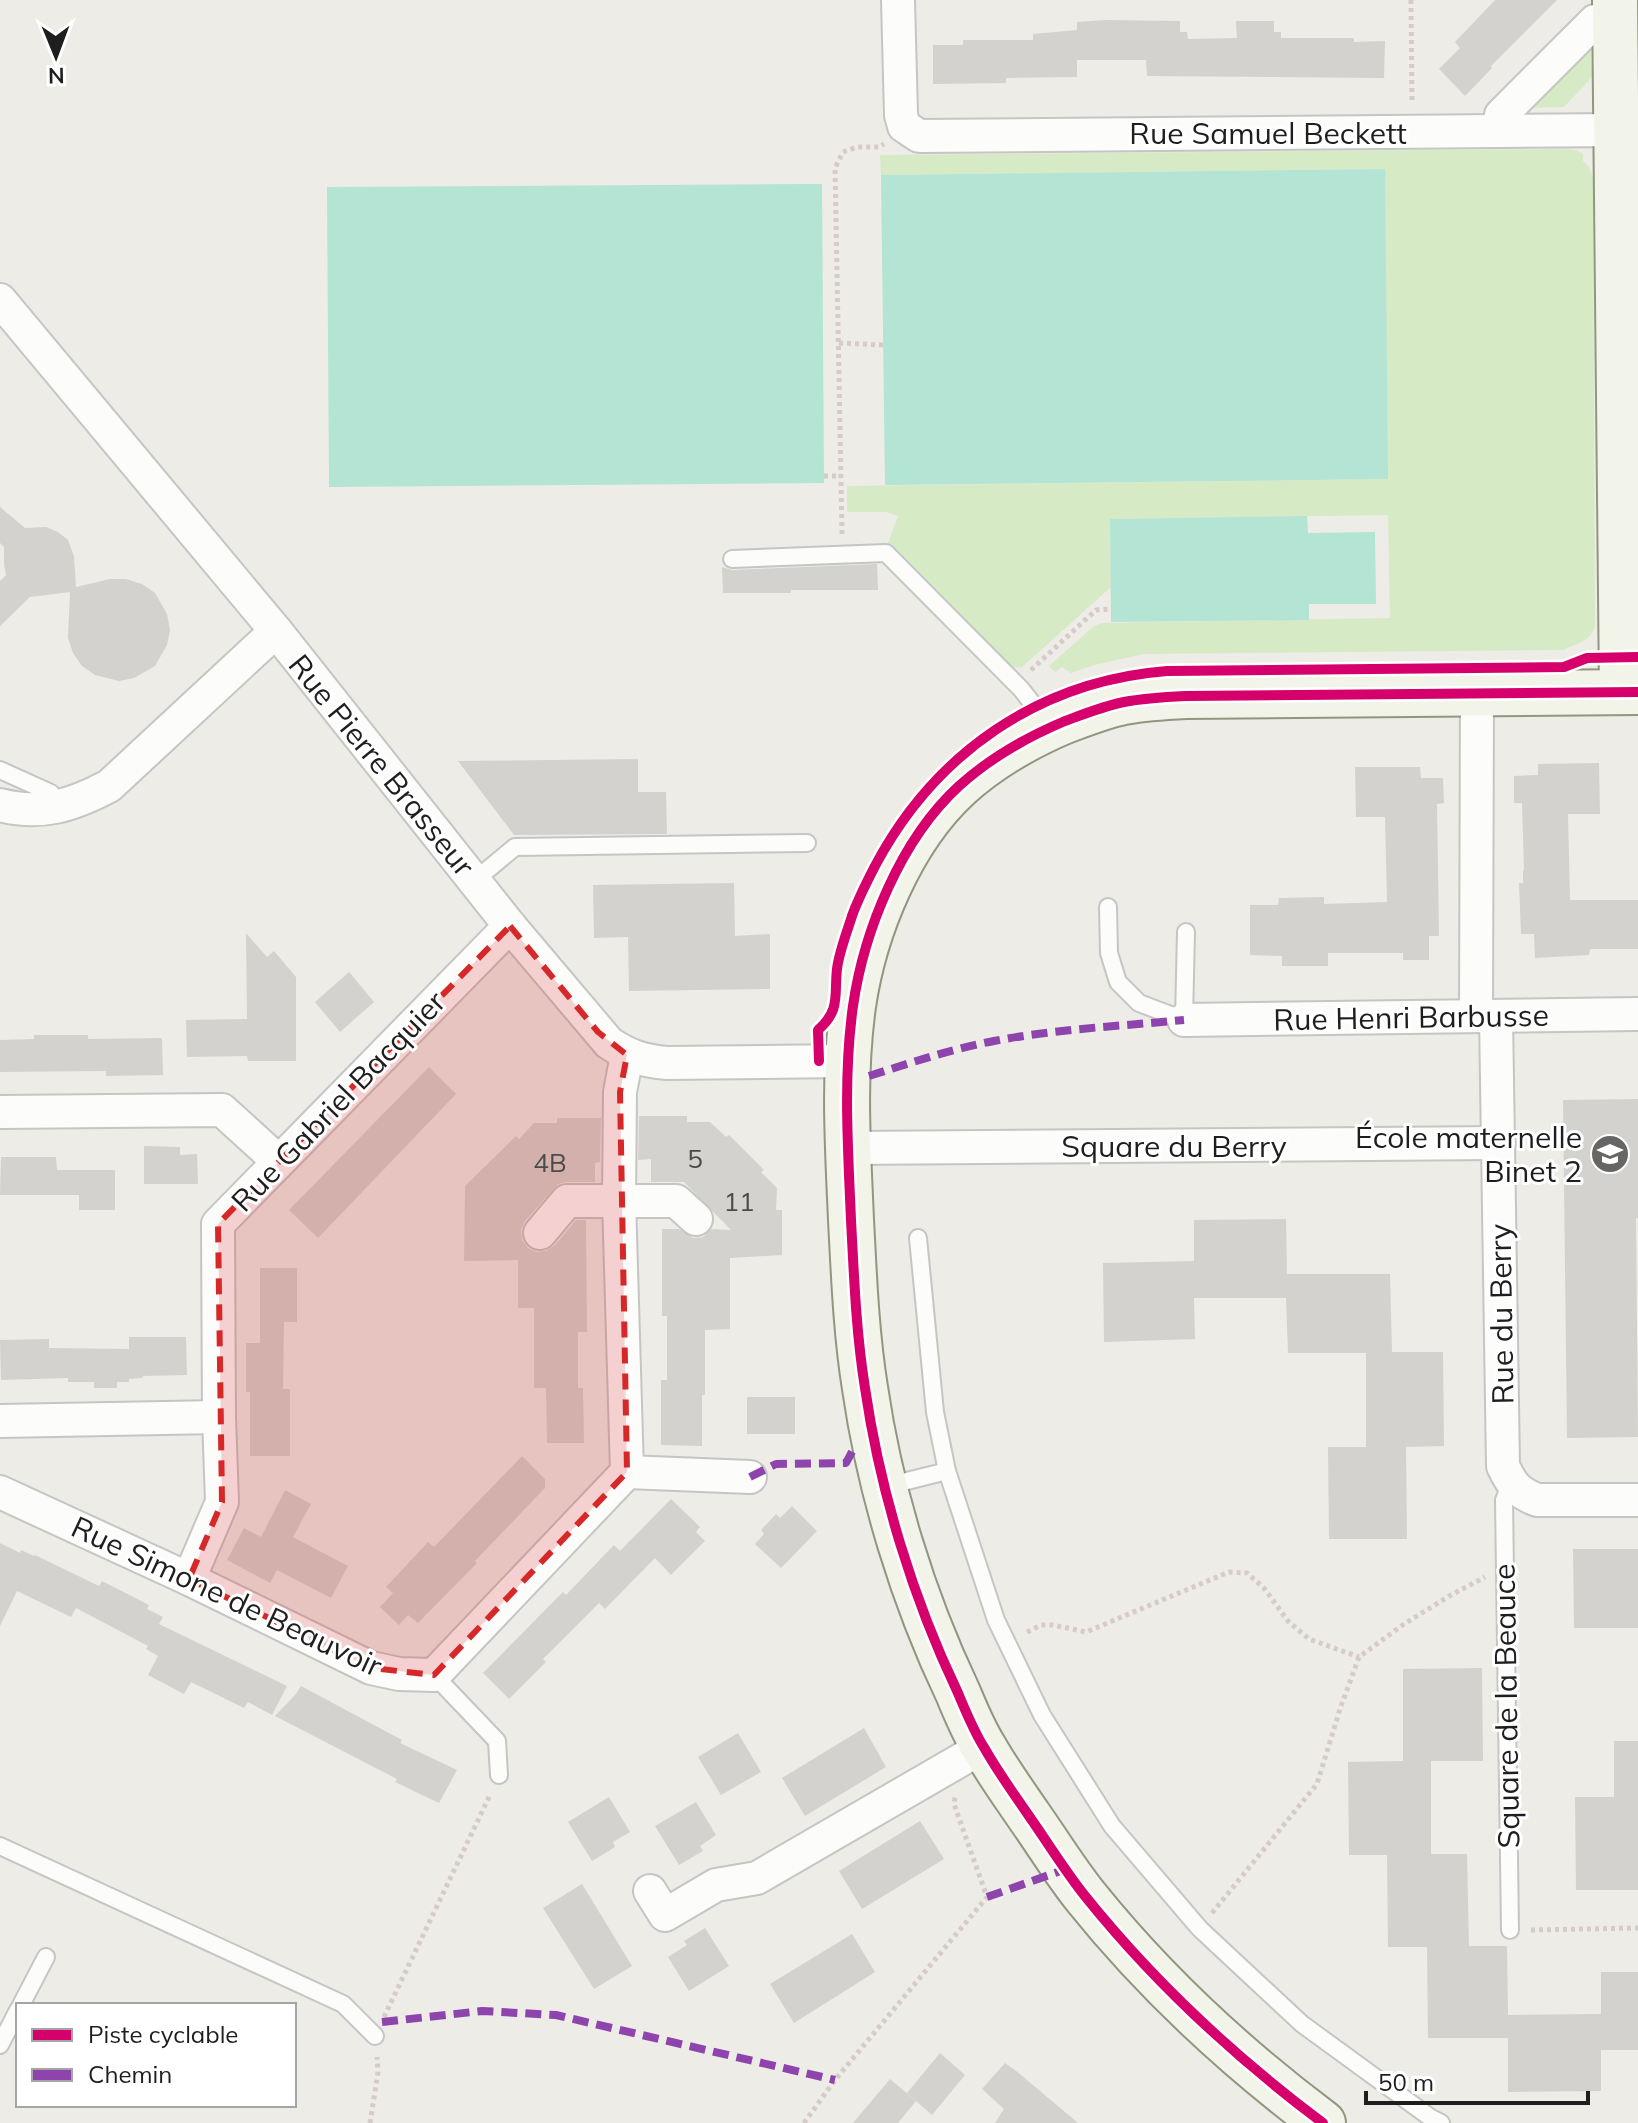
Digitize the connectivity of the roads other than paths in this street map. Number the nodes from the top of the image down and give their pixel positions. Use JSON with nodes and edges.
{"nodes":[{"id":1,"x":898,"y":0,"type":"edge"},
{"id":2,"x":1616,"y":10,"type":"edge"},
{"id":3,"x":1617,"y":130,"type":"junction"},
{"id":4,"x":1501,"y":131,"type":"junction"},
{"id":5,"x":1628,"y":258,"type":"edge"},
{"id":6,"x":5,"y":316,"type":"edge"},
{"id":7,"x":732,"y":559,"type":"dead end"},
{"id":8,"x":276,"y":631,"type":"junction"},
{"id":9,"x":1630,"y":692,"type":"edge"},
{"id":10,"x":1477,"y":693,"type":"junction"},
{"id":11,"x":1047,"y":729,"type":"junction"},
{"id":12,"x":0,"y":770,"type":"edge"},
{"id":13,"x":0,"y":805,"type":"edge"},
{"id":14,"x":56,"y":807,"type":"junction"},
{"id":15,"x":807,"y":843,"type":"dead end"},
{"id":16,"x":474,"y":881,"type":"junction"},
{"id":17,"x":1108,"y":907,"type":"dead end"},
{"id":18,"x":510,"y":926,"type":"junction"},
{"id":19,"x":1186,"y":932,"type":"dead end"},
{"id":20,"x":1638,"y":1014,"type":"edge"},
{"id":21,"x":1486,"y":1016,"type":"junction"},
{"id":22,"x":1184,"y":1020,"type":"junction"},
{"id":23,"x":627,"y":1055,"type":"junction"},
{"id":24,"x":847,"y":1061,"type":"junction"},
{"id":25,"x":0,"y":1112,"type":"edge"},
{"id":26,"x":1499,"y":1143,"type":"junction"},
{"id":27,"x":849,"y":1148,"type":"junction"},
{"id":28,"x":278,"y":1161,"type":"junction"},
{"id":29,"x":619,"y":1200,"type":"junction"},
{"id":30,"x":696,"y":1219,"type":"dead end"},
{"id":31,"x":540,"y":1233,"type":"dead end"},
{"id":32,"x":918,"y":1238,"type":"dead end"},
{"id":33,"x":219,"y":1417,"type":"junction"},
{"id":34,"x":0,"y":1421,"type":"edge"},
{"id":35,"x":947,"y":1471,"type":"junction"},
{"id":36,"x":627,"y":1472,"type":"junction"},
{"id":37,"x":750,"y":1477,"type":"dead end"},
{"id":38,"x":885,"y":1487,"type":"junction"},
{"id":39,"x":0,"y":1492,"type":"edge"},
{"id":40,"x":1524,"y":1492,"type":"junction"},
{"id":41,"x":1638,"y":1500,"type":"edge"},
{"id":42,"x":189,"y":1579,"type":"junction"},
{"id":43,"x":434,"y":1675,"type":"junction"},
{"id":44,"x":983,"y":1747,"type":"junction"},
{"id":45,"x":499,"y":1775,"type":"road end"},
{"id":46,"x":0,"y":1846,"type":"edge"},
{"id":47,"x":650,"y":1891,"type":"dead end"},
{"id":48,"x":1510,"y":1930,"type":"road end"},
{"id":49,"x":46,"y":1957,"type":"dead end"},
{"id":50,"x":22,"y":2003,"type":"edge"},
{"id":51,"x":16,"y":2014,"type":"edge"},
{"id":52,"x":375,"y":2036,"type":"road end"},
{"id":53,"x":0,"y":2045,"type":"edge"},
{"id":54,"x":1433,"y":2121,"type":"edge"},
{"id":55,"x":1323,"y":2123,"type":"edge"}],
"edges":[{"from":1,"to":4,"type":"street","name":"Rue Samuel Beckett"},
{"from":2,"to":3,"type":"street"},
{"from":2,"to":4,"type":"street"},
{"from":3,"to":4,"type":"street","name":"Rue Samuel Beckett"},
{"from":3,"to":5,"type":"street"},
{"from":5,"to":9,"type":"street"},
{"from":6,"to":8,"type":"street","name":"Rue Pierre Brasseur"},
{"from":7,"to":11,"type":"lane"},
{"from":8,"to":14,"type":"street"},
{"from":8,"to":16,"type":"street","name":"Rue Pierre Brasseur"},
{"from":9,"to":10,"type":"street"},
{"from":10,"to":11,"type":"street"},
{"from":10,"to":21,"type":"street","name":"Rue du Berry"},
{"from":11,"to":24,"type":"street"},
{"from":12,"to":14,"type":"lane"},
{"from":13,"to":14,"type":"street"},
{"from":15,"to":16,"type":"lane"},
{"from":16,"to":18,"type":"street","name":"Rue Pierre Brasseur"},
{"from":17,"to":22,"type":"lane"},
{"from":18,"to":23,"type":"street","name":"Rue Pierre Brasseur"},
{"from":18,"to":28,"type":"street","name":"Rue Gabriel Bacquier"},
{"from":19,"to":22,"type":"lane"},
{"from":20,"to":21,"type":"street","name":"Rue Henri Barbusse"},
{"from":21,"to":22,"type":"street","name":"Rue Henri Barbusse"},
{"from":21,"to":26,"type":"street","name":"Rue du Berry"},
{"from":23,"to":24,"type":"street","name":"Rue Pierre Brasseur"},
{"from":23,"to":29,"type":"street"},
{"from":24,"to":27,"type":"street"},
{"from":25,"to":28,"type":"street"},
{"from":26,"to":27,"type":"street","name":"Square du Berry"},
{"from":26,"to":40,"type":"street","name":"Rue du Berry"},
{"from":27,"to":38,"type":"street"},
{"from":28,"to":33,"type":"street","name":"Rue Gabriel Bacquier"},
{"from":29,"to":30,"type":"street"},
{"from":29,"to":31,"type":"street"},
{"from":29,"to":36,"type":"street"},
{"from":32,"to":35,"type":"lane"},
{"from":33,"to":34,"type":"street"},
{"from":33,"to":42,"type":"street","name":"Rue Gabriel Bacquier"},
{"from":35,"to":38,"type":"lane"},
{"from":35,"to":54,"type":"lane"},
{"from":36,"to":37,"type":"street"},
{"from":36,"to":43,"type":"street"},
{"from":38,"to":44,"type":"street"},
{"from":39,"to":42,"type":"street","name":"Rue Simone de Beauvoir"},
{"from":40,"to":41,"type":"street"},
{"from":40,"to":48,"type":"lane","name":"Square de la Beauce"},
{"from":42,"to":43,"type":"street","name":"Rue Simone de Beauvoir"},
{"from":43,"to":45,"type":"lane"},
{"from":44,"to":47,"type":"street"},
{"from":44,"to":55,"type":"street"},
{"from":46,"to":52,"type":"lane"},
{"from":49,"to":50,"type":"lane"},
{"from":51,"to":53,"type":"lane"}]}
